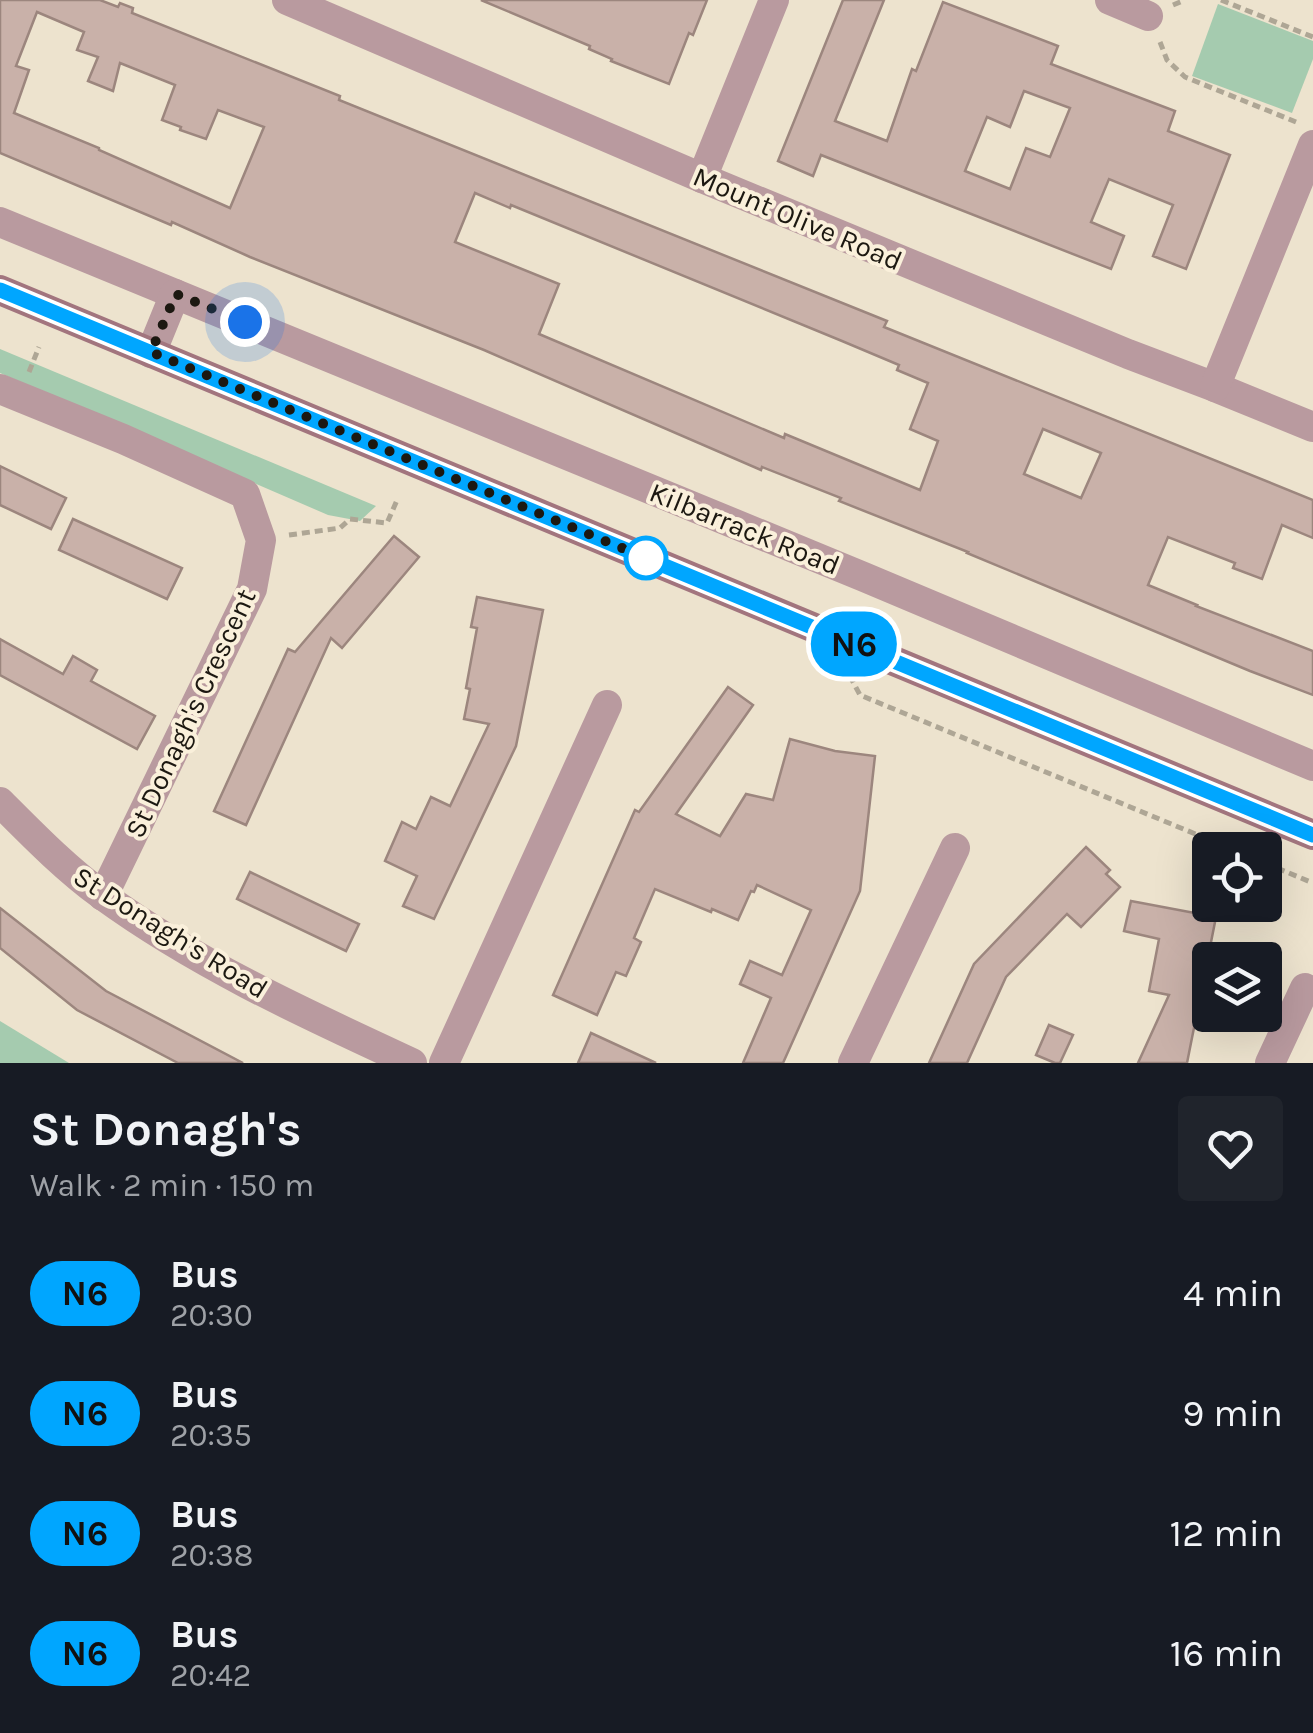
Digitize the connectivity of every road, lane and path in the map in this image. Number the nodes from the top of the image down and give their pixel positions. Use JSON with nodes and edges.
{"nodes":[{"id":1,"x":287,"y":0,"type":"edge"},
{"id":2,"x":774,"y":0,"type":"edge"},
{"id":3,"x":1110,"y":0,"type":"edge"},
{"id":4,"x":1221,"y":0,"type":"edge"},
{"id":5,"x":1148,"y":16,"type":"joint"},
{"id":6,"x":1313,"y":36,"type":"edge"},
{"id":7,"x":1304,"y":133,"type":"edge"},
{"id":8,"x":702,"y":178,"type":"junction"},
{"id":9,"x":0,"y":222,"type":"edge"},
{"id":10,"x":0,"y":290,"type":"edge"},
{"id":11,"x":176,"y":294,"type":"junction"},
{"id":12,"x":39,"y":347,"type":"dead end"},
{"id":13,"x":151,"y":352,"type":"junction"},
{"id":14,"x":13,"y":384,"type":"edge"},
{"id":15,"x":1215,"y":387,"type":"junction"},
{"id":16,"x":1313,"y":427,"type":"edge"},
{"id":17,"x":398,"y":498,"type":"dead end"},
{"id":18,"x":261,"y":540,"type":"junction"},
{"id":19,"x":607,"y":705,"type":"dead end"},
{"id":20,"x":1313,"y":766,"type":"edge"},
{"id":21,"x":0,"y":802,"type":"edge"},
{"id":22,"x":1313,"y":835,"type":"edge"},
{"id":23,"x":955,"y":848,"type":"dead end"},
{"id":24,"x":1282,"y":870,"type":"edge"},
{"id":25,"x":1313,"y":883,"type":"edge"},
{"id":26,"x":103,"y":896,"type":"junction"},
{"id":27,"x":1304,"y":988,"type":"dead end"},
{"id":28,"x":412,"y":1063,"type":"edge"},
{"id":29,"x":444,"y":1063,"type":"edge"},
{"id":30,"x":853,"y":1063,"type":"edge"},
{"id":31,"x":1270,"y":1063,"type":"edge"}],
"edges":[{"from":1,"to":8,"type":"street","name":"Mount Olive Road"},
{"from":2,"to":8,"type":"street"},
{"from":3,"to":5,"type":"street"},
{"from":4,"to":6,"type":"path"},
{"from":5,"to":7,"type":"path"},
{"from":7,"to":15,"type":"street"},
{"from":8,"to":15,"type":"street","name":"Mount Olive Road"},
{"from":9,"to":11,"type":"street","name":"Kilbarrack Road"},
{"from":10,"to":13,"type":"main road"},
{"from":11,"to":13,"type":"street"},
{"from":11,"to":20,"type":"street","name":"Kilbarrack Road"},
{"from":12,"to":14,"type":"path"},
{"from":13,"to":22,"type":"main road"},
{"from":14,"to":18,"type":"street"},
{"from":15,"to":16,"type":"street","name":"Mount Olive Road"},
{"from":17,"to":18,"type":"path"},
{"from":18,"to":26,"type":"street","name":"St Donagh's Crescent"},
{"from":19,"to":29,"type":"street"},
{"from":21,"to":26,"type":"street","name":"St Donagh's Road"},
{"from":23,"to":30,"type":"street"},
{"from":24,"to":25,"type":"path"},
{"from":26,"to":28,"type":"street","name":"St Donagh's Road"},
{"from":27,"to":31,"type":"street"}]}
